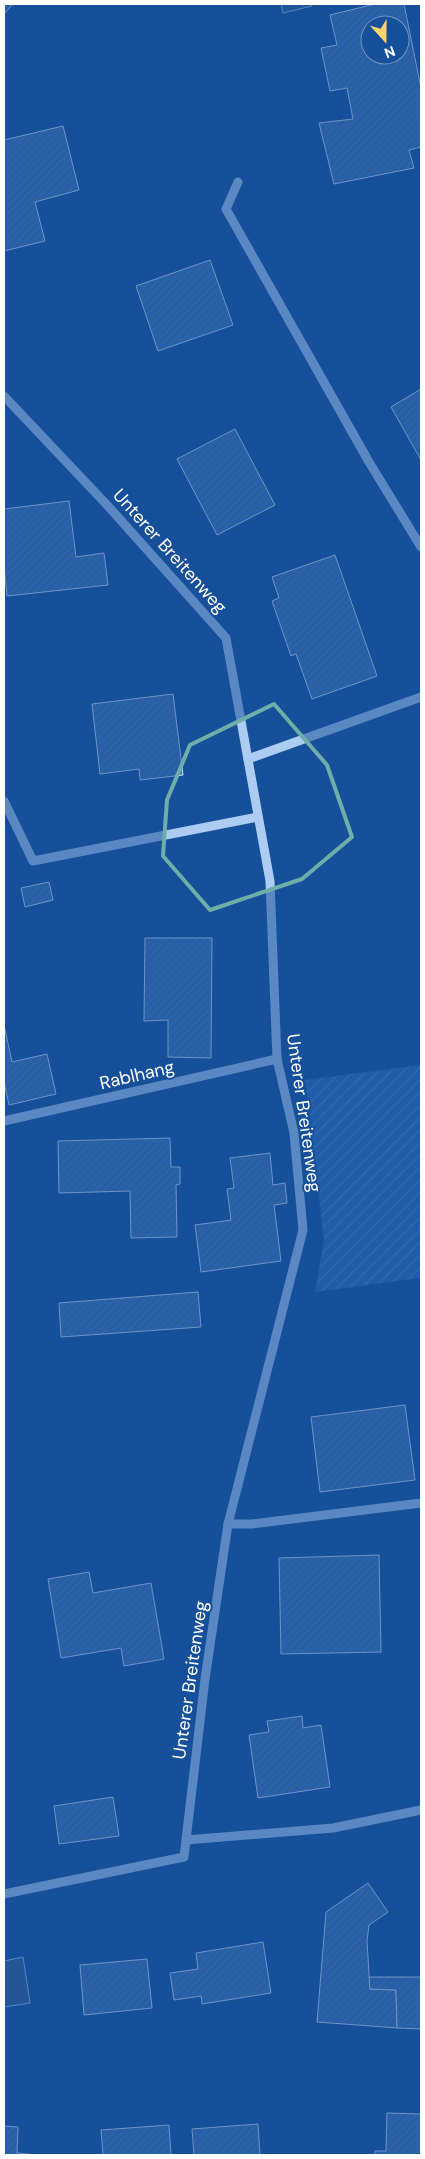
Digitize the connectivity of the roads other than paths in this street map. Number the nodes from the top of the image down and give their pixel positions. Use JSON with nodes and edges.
{"nodes":[{"id":1,"x":238,"y":182,"type":"dead end"},
{"id":2,"x":4,"y":396,"type":"edge"},
{"id":3,"x":421,"y":547,"type":"edge"},
{"id":4,"x":421,"y":697,"type":"edge"},
{"id":5,"x":248,"y":759,"type":"junction"},
{"id":6,"x":4,"y":801,"type":"edge"},
{"id":7,"x":258,"y":817,"type":"junction"},
{"id":8,"x":278,"y":1059,"type":"junction"},
{"id":9,"x":4,"y":1121,"type":"edge"},
{"id":10,"x":421,"y":1503,"type":"edge"},
{"id":11,"x":228,"y":1524,"type":"junction"},
{"id":12,"x":421,"y":1810,"type":"edge"},
{"id":13,"x":186,"y":1840,"type":"junction"},
{"id":14,"x":4,"y":1894,"type":"edge"}],
"edges":[{"from":1,"to":3,"type":"street"},
{"from":2,"to":5,"type":"street","name":"Unterer Breitenweg"},
{"from":4,"to":5,"type":"street"},
{"from":5,"to":7,"type":"street","name":"Unterer Breitenweg"},
{"from":6,"to":7,"type":"street"},
{"from":7,"to":8,"type":"street","name":"Unterer Breitenweg"},
{"from":8,"to":9,"type":"street","name":"Rablhang"},
{"from":8,"to":11,"type":"street","name":"Unterer Breitenweg"},
{"from":10,"to":11,"type":"street"},
{"from":11,"to":13,"type":"street","name":"Unterer Breitenweg"},
{"from":12,"to":13,"type":"street"},
{"from":13,"to":14,"type":"street","name":"Unterer Breitenweg"}]}
